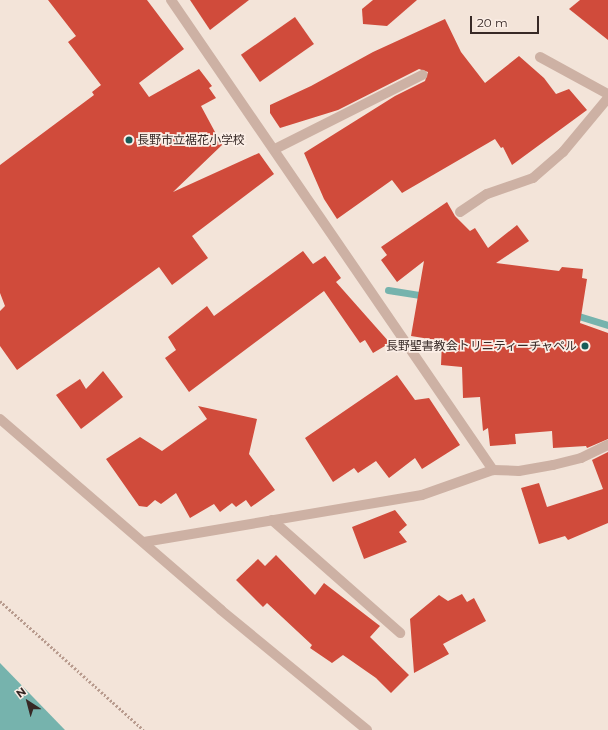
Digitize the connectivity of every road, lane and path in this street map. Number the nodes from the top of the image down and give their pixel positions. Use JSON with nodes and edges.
{"nodes":[{"id":1,"x":171,"y":0,"type":"edge"},
{"id":2,"x":540,"y":57,"type":"dead end"},
{"id":3,"x":422,"y":75,"type":"dead end"},
{"id":4,"x":608,"y":94,"type":"edge"},
{"id":5,"x":608,"y":98,"type":"edge"},
{"id":6,"x":275,"y":149,"type":"junction"},
{"id":7,"x":460,"y":212,"type":"dead end"},
{"id":8,"x":0,"y":419,"type":"edge"},
{"id":9,"x":608,"y":446,"type":"edge"},
{"id":10,"x":493,"y":470,"type":"junction"},
{"id":11,"x":272,"y":520,"type":"junction"},
{"id":12,"x":144,"y":542,"type":"junction"},
{"id":13,"x":0,"y":601,"type":"edge"},
{"id":14,"x":400,"y":633,"type":"dead end"},
{"id":15,"x":144,"y":730,"type":"edge"},
{"id":16,"x":367,"y":730,"type":"edge"}],
"edges":[{"from":1,"to":6,"type":"street"},
{"from":2,"to":4,"type":"street"},
{"from":3,"to":6,"type":"street"},
{"from":5,"to":7,"type":"street"},
{"from":6,"to":10,"type":"street"},
{"from":8,"to":12,"type":"street"},
{"from":9,"to":10,"type":"street"},
{"from":10,"to":11,"type":"street"},
{"from":11,"to":12,"type":"street"},
{"from":11,"to":14,"type":"street"},
{"from":12,"to":16,"type":"street"},
{"from":13,"to":15,"type":"path"}]}
